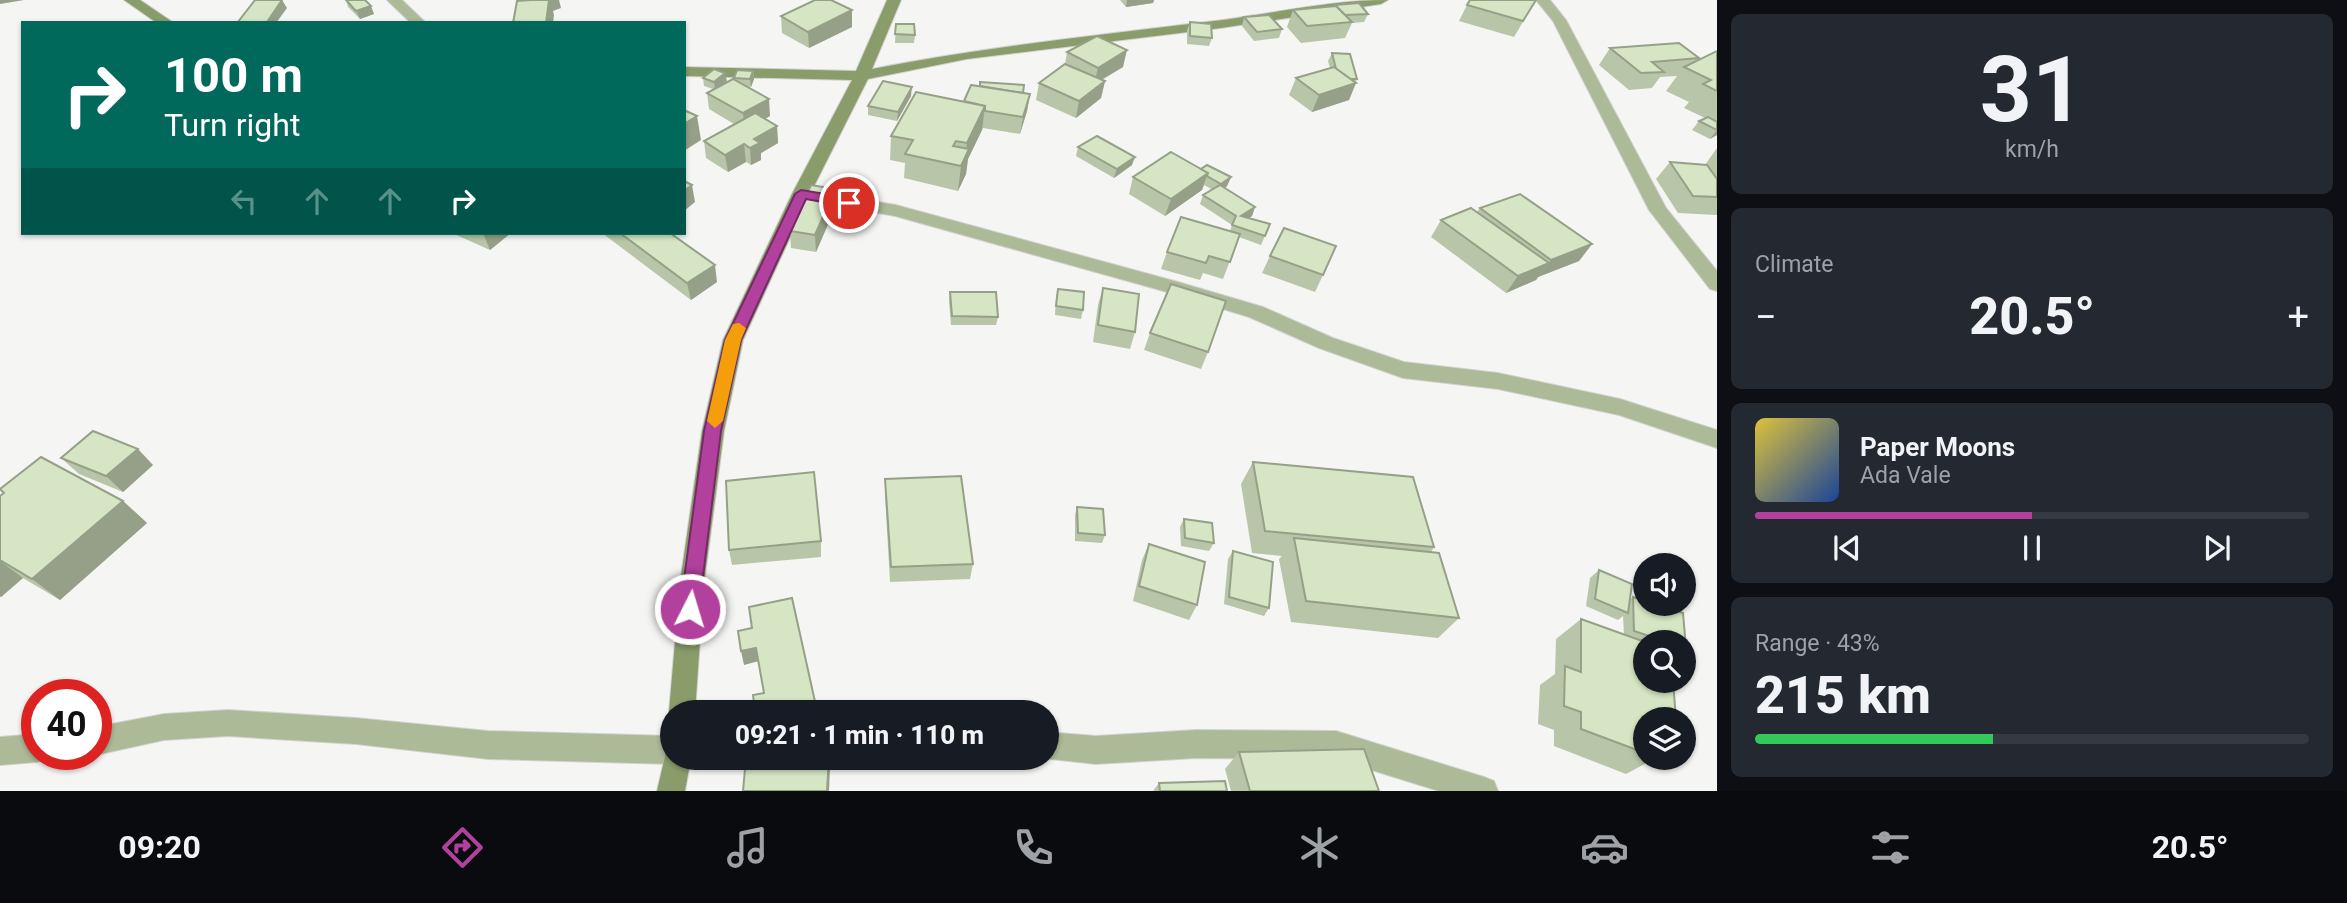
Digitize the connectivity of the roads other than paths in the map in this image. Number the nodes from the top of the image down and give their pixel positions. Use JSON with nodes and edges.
{"nodes":[{"id":1,"x":131,"y":0,"type":"edge"},
{"id":2,"x":394,"y":0,"type":"edge"},
{"id":3,"x":894,"y":0,"type":"edge"},
{"id":4,"x":1381,"y":0,"type":"edge"},
{"id":5,"x":1543,"y":0,"type":"edge"},
{"id":6,"x":164,"y":21,"type":"edge"},
{"id":7,"x":417,"y":21,"type":"edge"},
{"id":8,"x":686,"y":71,"type":"edge"},
{"id":9,"x":862,"y":76,"type":"junction"},
{"id":10,"x":801,"y":194,"type":"junction"},
{"id":11,"x":1717,"y":284,"type":"edge"},
{"id":12,"x":1717,"y":439,"type":"edge"},
{"id":13,"x":683,"y":700,"type":"edge"},
{"id":14,"x":112,"y":738,"type":"edge"},
{"id":15,"x":1059,"y":747,"type":"edge"},
{"id":16,"x":21,"y":749,"type":"edge"},
{"id":17,"x":660,"y":750,"type":"edge"},
{"id":18,"x":0,"y":751,"type":"edge"},
{"id":19,"x":675,"y":770,"type":"edge"},
{"id":20,"x":671,"y":791,"type":"edge"},
{"id":21,"x":1484,"y":791,"type":"edge"}],
"edges":[{"from":1,"to":6,"type":"street"},
{"from":2,"to":7,"type":"street"},
{"from":3,"to":9,"type":"street"},
{"from":4,"to":9,"type":"street"},
{"from":5,"to":11,"type":"street"},
{"from":8,"to":9,"type":"street"},
{"from":9,"to":10,"type":"street"},
{"from":10,"to":12,"type":"street"},
{"from":10,"to":13,"type":"street"},
{"from":14,"to":17,"type":"street"},
{"from":15,"to":21,"type":"street"},
{"from":16,"to":18,"type":"street"},
{"from":19,"to":20,"type":"street"}]}
